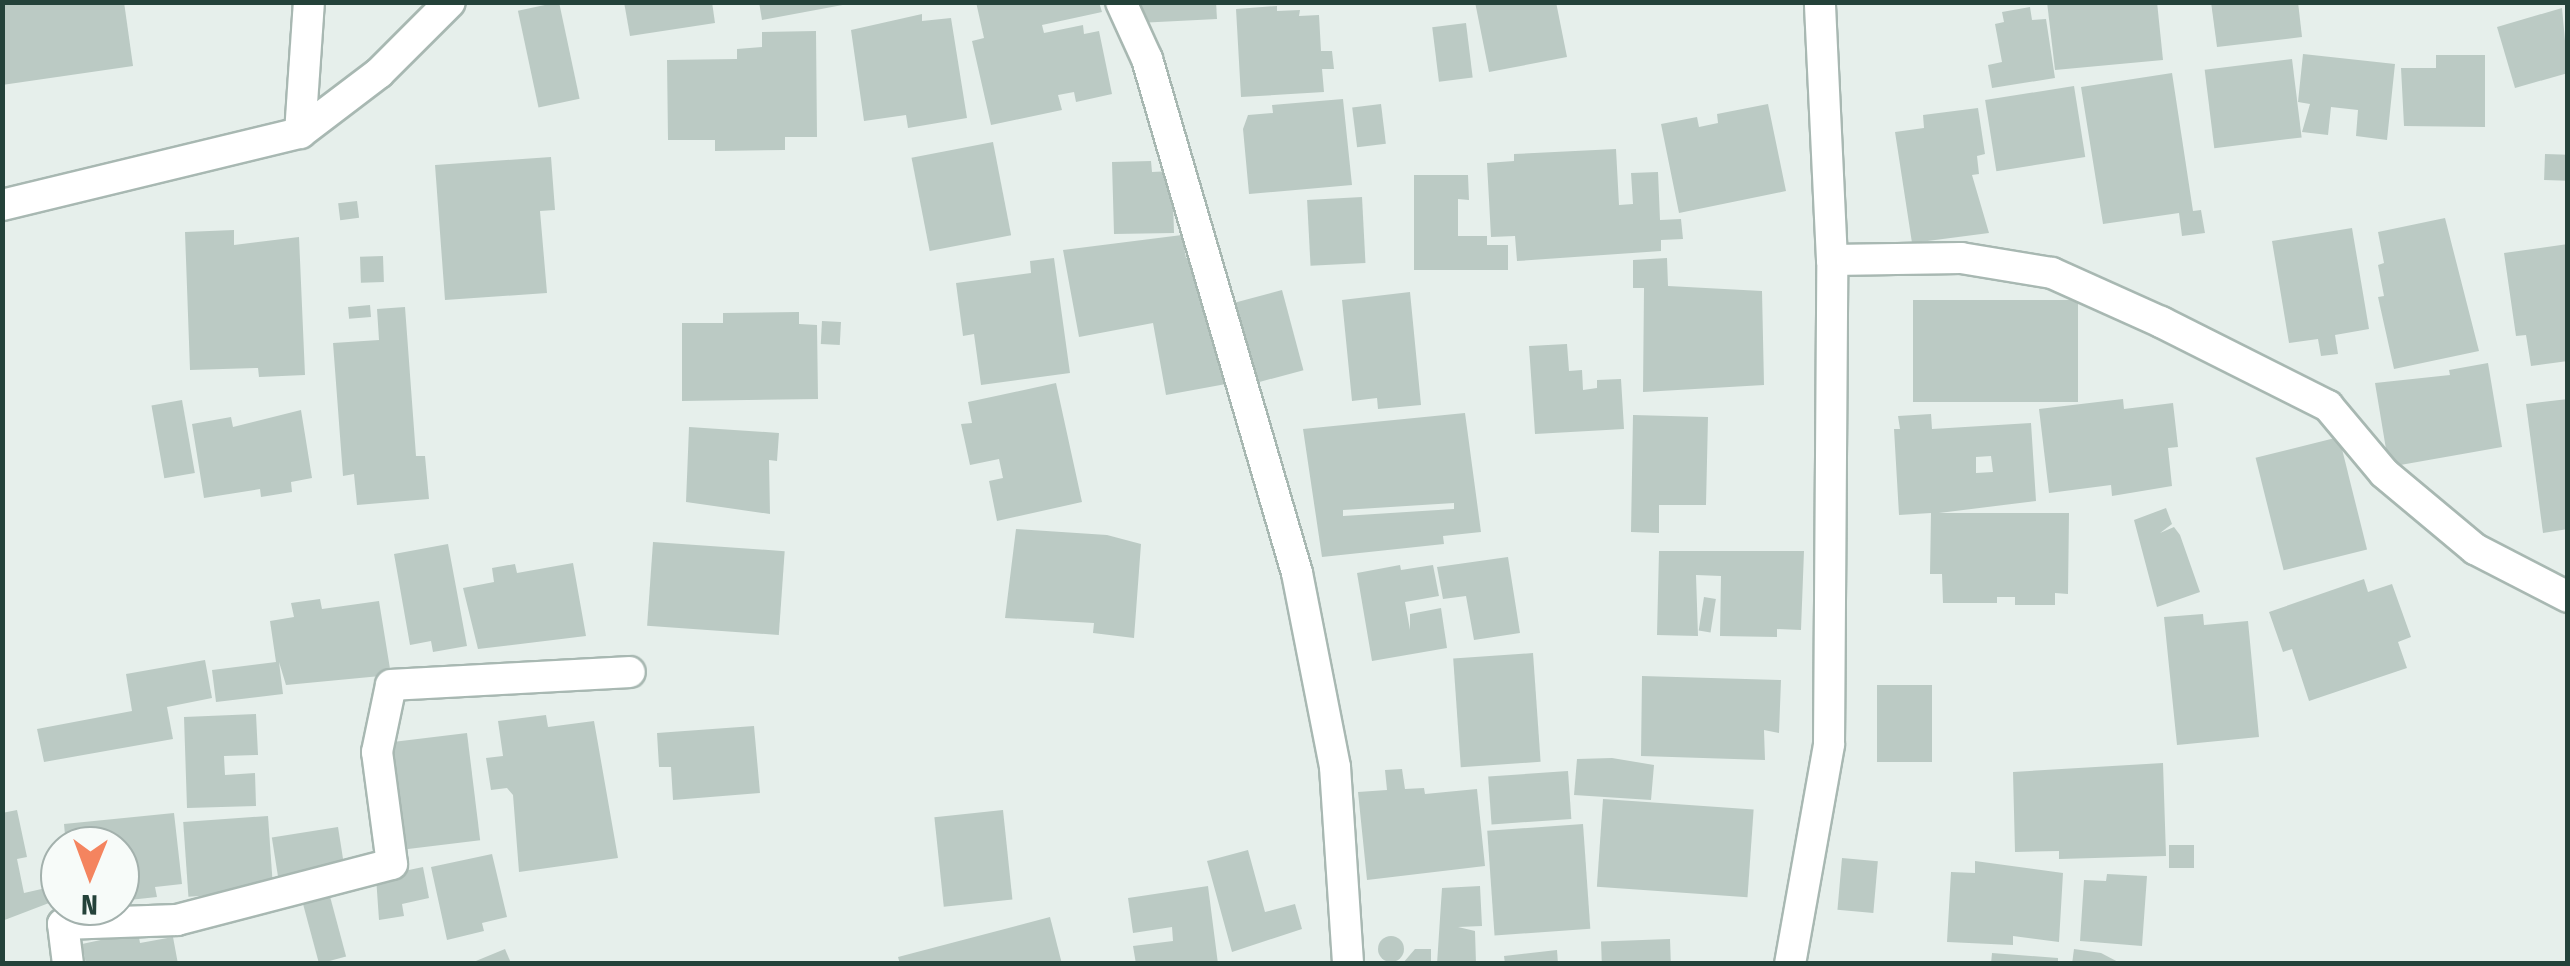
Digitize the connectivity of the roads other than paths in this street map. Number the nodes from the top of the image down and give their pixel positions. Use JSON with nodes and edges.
{"nodes":[{"id":1,"x":308,"y":2,"type":"edge"},
{"id":2,"x":450,"y":2,"type":"edge"},
{"id":3,"x":1121,"y":2,"type":"edge"},
{"id":4,"x":1820,"y":2,"type":"edge"},
{"id":5,"x":300,"y":133,"type":"junction"},
{"id":6,"x":2,"y":205,"type":"edge"},
{"id":7,"x":1832,"y":260,"type":"junction"},
{"id":8,"x":2566,"y":601,"type":"edge"},
{"id":9,"x":630,"y":672,"type":"dead end"},
{"id":10,"x":68,"y":964,"type":"edge"},
{"id":11,"x":1348,"y":964,"type":"edge"},
{"id":12,"x":1790,"y":964,"type":"edge"}],
"edges":[{"from":1,"to":5,"type":"street"},
{"from":2,"to":5,"type":"street"},
{"from":3,"to":11,"type":"street"},
{"from":4,"to":7,"type":"street"},
{"from":5,"to":6,"type":"street"},
{"from":7,"to":8,"type":"street"},
{"from":7,"to":12,"type":"street"},
{"from":9,"to":10,"type":"street"}]}
